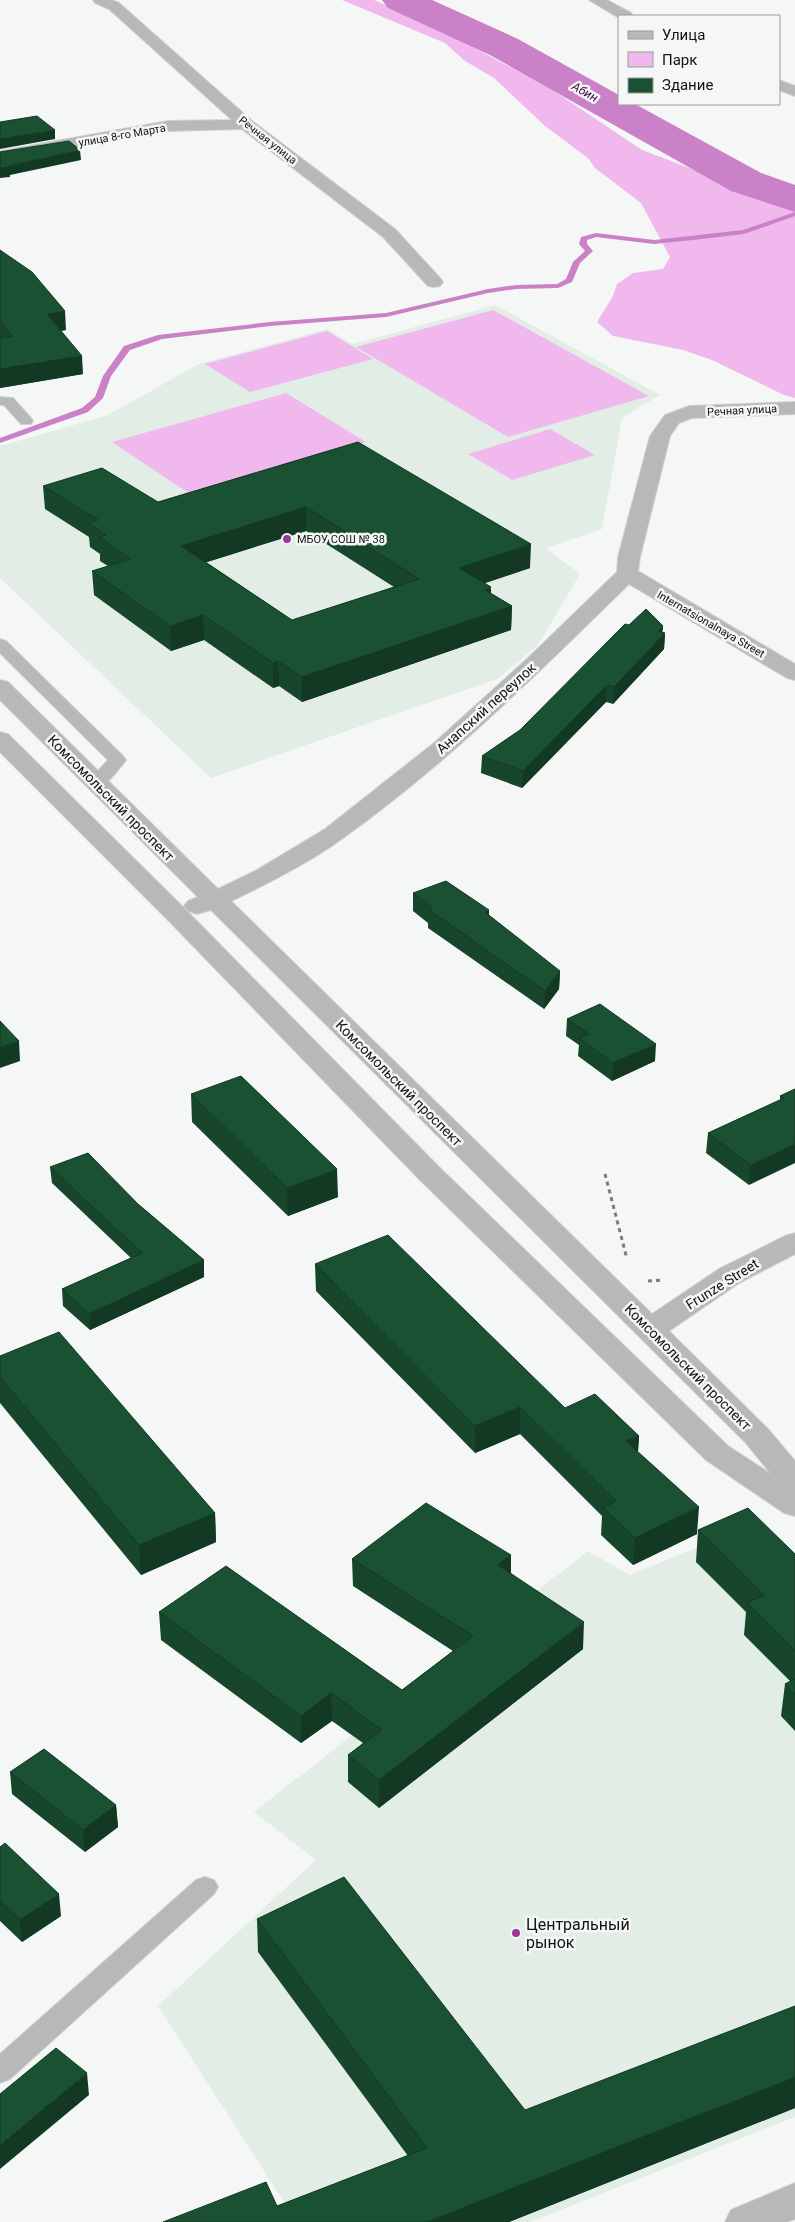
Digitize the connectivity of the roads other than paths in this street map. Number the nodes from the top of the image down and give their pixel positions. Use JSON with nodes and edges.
{"nodes":[{"id":1,"x":100,"y":0,"type":"edge"},
{"id":2,"x":596,"y":0,"type":"edge"},
{"id":3,"x":624,"y":15,"type":"edge"},
{"id":4,"x":780,"y":85,"type":"edge"},
{"id":5,"x":795,"y":91,"type":"edge"},
{"id":6,"x":246,"y":124,"type":"junction"},
{"id":7,"x":0,"y":156,"type":"edge"},
{"id":8,"x":434,"y":282,"type":"dead end"},
{"id":9,"x":0,"y":401,"type":"edge"},
{"id":10,"x":795,"y":408,"type":"edge"},
{"id":11,"x":26,"y":421,"type":"dead end"},
{"id":12,"x":627,"y":574,"type":"junction"},
{"id":13,"x":0,"y":644,"type":"edge"},
{"id":14,"x":795,"y":673,"type":"edge"},
{"id":15,"x":0,"y":687,"type":"edge"},
{"id":16,"x":0,"y":739,"type":"edge"},
{"id":17,"x":96,"y":783,"type":"junction"},
{"id":18,"x":214,"y":900,"type":"junction"},
{"id":19,"x":175,"y":913,"type":"junction"},
{"id":20,"x":795,"y":1242,"type":"edge"},
{"id":21,"x":651,"y":1329,"type":"junction"},
{"id":22,"x":795,"y":1482,"type":"edge"},
{"id":23,"x":795,"y":1505,"type":"edge"},
{"id":24,"x":205,"y":1887,"type":"dead end"},
{"id":25,"x":0,"y":2071,"type":"edge"},
{"id":26,"x":795,"y":2200,"type":"edge"},
{"id":27,"x":746,"y":2222,"type":"edge"}],
"edges":[{"from":1,"to":6,"type":"street","name":"Речная улица"},
{"from":2,"to":3,"type":"street"},
{"from":4,"to":5,"type":"street"},
{"from":6,"to":7,"type":"street","name":"улица 8-го Марта"},
{"from":6,"to":8,"type":"street","name":"Речная улица"},
{"from":9,"to":11,"type":"lane"},
{"from":10,"to":12,"type":"street","name":"Речная улица"},
{"from":12,"to":14,"type":"street","name":"Internatsionalnaya Street"},
{"from":12,"to":18,"type":"street","name":"Анапский переулок"},
{"from":13,"to":17,"type":"lane"},
{"from":15,"to":17,"type":"street","name":"Комсомольский проспект"},
{"from":16,"to":19,"type":"street"},
{"from":17,"to":18,"type":"street","name":"Комсомольский проспект"},
{"from":18,"to":19,"type":"street","name":"Анапский переулок"},
{"from":18,"to":21,"type":"street","name":"Комсомольский проспект"},
{"from":19,"to":23,"type":"street"},
{"from":20,"to":21,"type":"street","name":"Frunze Street"},
{"from":21,"to":22,"type":"street","name":"Комсомольский проспект"},
{"from":24,"to":25,"type":"lane"},
{"from":26,"to":27,"type":"street"}]}
